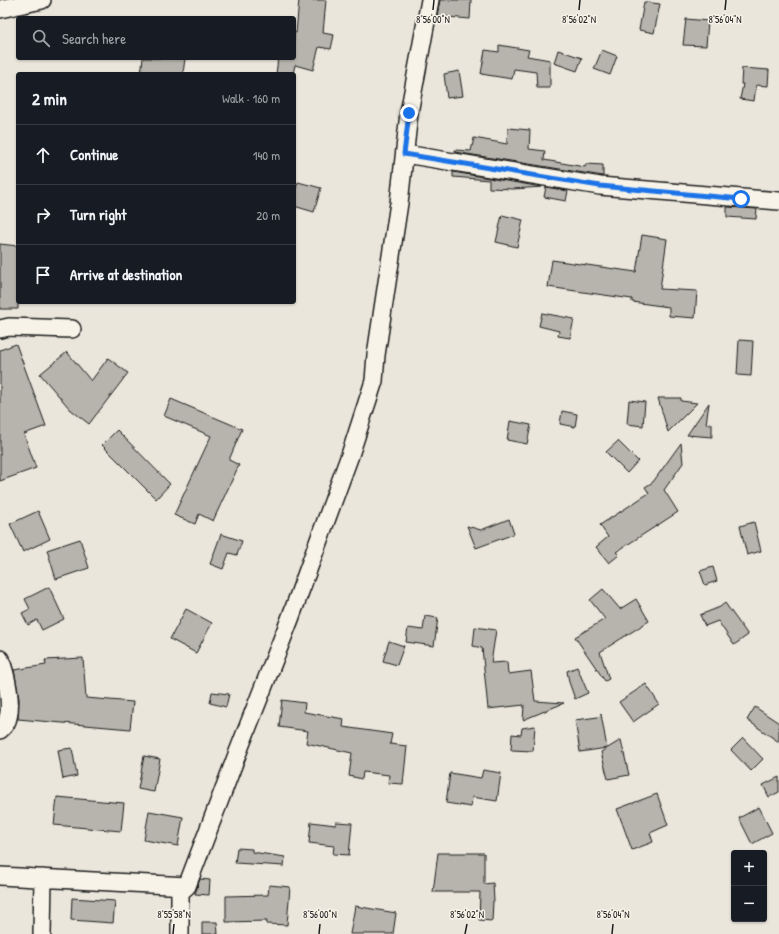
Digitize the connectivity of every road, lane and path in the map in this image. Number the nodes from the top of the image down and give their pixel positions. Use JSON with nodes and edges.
{"nodes":[{"id":1,"x":42,"y":0,"type":"edge"},
{"id":2,"x":430,"y":0,"type":"edge"},
{"id":3,"x":0,"y":9,"type":"edge"},
{"id":4,"x":404,"y":154,"type":"junction"},
{"id":5,"x":779,"y":202,"type":"edge"},
{"id":6,"x":0,"y":329,"type":"edge"},
{"id":7,"x":72,"y":329,"type":"dead end"},
{"id":8,"x":0,"y":659,"type":"edge"},
{"id":9,"x":0,"y":730,"type":"edge"},
{"id":10,"x":0,"y":876,"type":"edge"},
{"id":11,"x":43,"y":878,"type":"junction"},
{"id":12,"x":187,"y":886,"type":"junction"},
{"id":13,"x":42,"y":934,"type":"edge"},
{"id":14,"x":180,"y":934,"type":"edge"}],
"edges":[{"from":1,"to":3,"type":"street"},
{"from":2,"to":4,"type":"street"},
{"from":4,"to":5,"type":"street"},
{"from":4,"to":12,"type":"street"},
{"from":6,"to":7,"type":"street"},
{"from":8,"to":9,"type":"street"},
{"from":10,"to":11,"type":"street"},
{"from":11,"to":12,"type":"street"},
{"from":11,"to":13,"type":"street"},
{"from":12,"to":14,"type":"street"}]}
